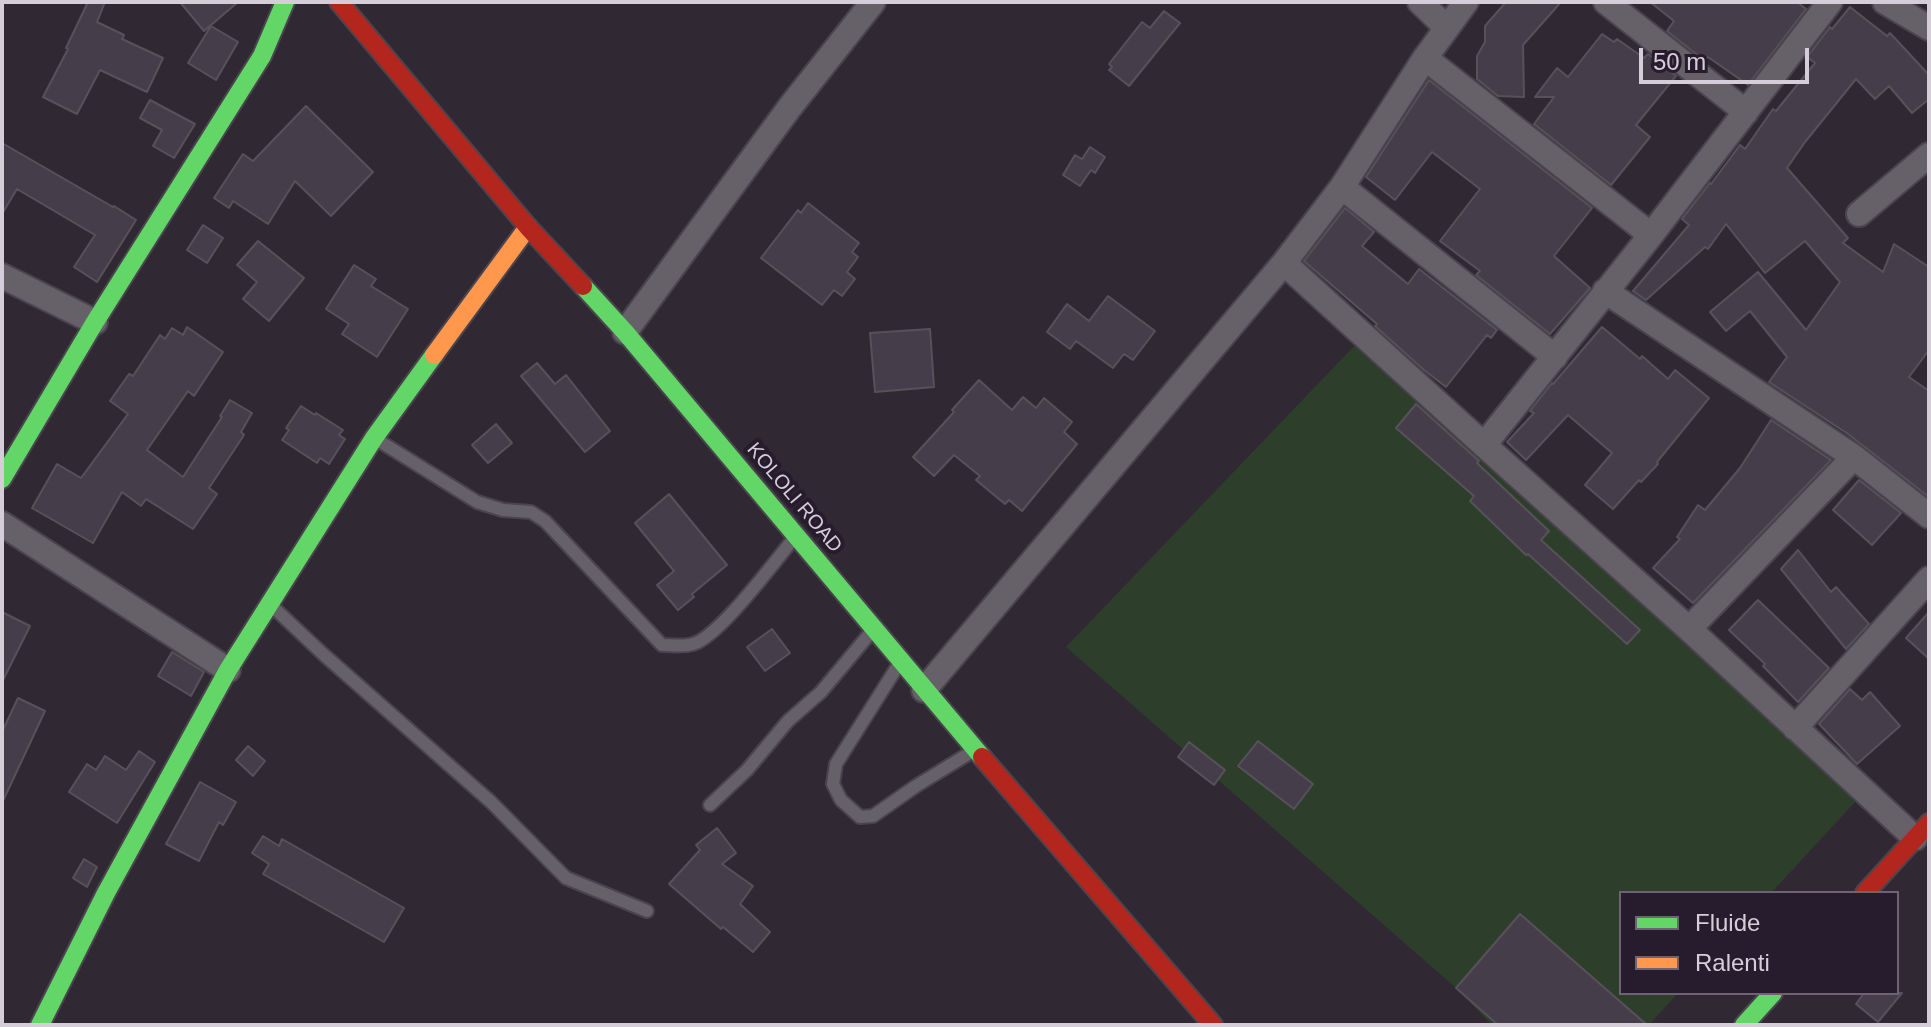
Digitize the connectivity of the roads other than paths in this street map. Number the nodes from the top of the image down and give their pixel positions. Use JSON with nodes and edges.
{"nodes":[{"id":1,"x":285,"y":2,"type":"edge"},
{"id":2,"x":339,"y":2,"type":"edge"},
{"id":3,"x":873,"y":2,"type":"edge"},
{"id":4,"x":1420,"y":2,"type":"edge"},
{"id":5,"x":1466,"y":2,"type":"edge"},
{"id":6,"x":1606,"y":2,"type":"edge"},
{"id":7,"x":1830,"y":2,"type":"edge"},
{"id":8,"x":1885,"y":2,"type":"edge"},
{"id":9,"x":1446,"y":27,"type":"junction"},
{"id":10,"x":1929,"y":28,"type":"edge"},
{"id":11,"x":1425,"y":58,"type":"junction"},
{"id":12,"x":1746,"y":112,"type":"junction"},
{"id":13,"x":1929,"y":155,"type":"edge"},
{"id":14,"x":1342,"y":187,"type":"junction"},
{"id":15,"x":1859,"y":214,"type":"dead end"},
{"id":16,"x":528,"y":227,"type":"junction"},
{"id":17,"x":1651,"y":235,"type":"junction"},
{"id":18,"x":1284,"y":263,"type":"junction"},
{"id":19,"x":2,"y":276,"type":"edge"},
{"id":20,"x":1605,"y":291,"type":"junction"},
{"id":21,"x":95,"y":322,"type":"junction"},
{"id":22,"x":625,"y":332,"type":"junction"},
{"id":23,"x":1555,"y":357,"type":"junction"},
{"id":24,"x":374,"y":438,"type":"junction"},
{"id":25,"x":1484,"y":445,"type":"junction"},
{"id":26,"x":1854,"y":457,"type":"junction"},
{"id":27,"x":2,"y":479,"type":"edge"},
{"id":28,"x":1929,"y":516,"type":"edge"},
{"id":29,"x":2,"y":524,"type":"edge"},
{"id":30,"x":797,"y":535,"type":"junction"},
{"id":31,"x":1929,"y":579,"type":"edge"},
{"id":32,"x":269,"y":603,"type":"junction"},
{"id":33,"x":874,"y":629,"type":"junction"},
{"id":34,"x":1689,"y":629,"type":"junction"},
{"id":35,"x":901,"y":662,"type":"junction"},
{"id":36,"x":228,"y":670,"type":"junction"},
{"id":37,"x":924,"y":690,"type":"junction"},
{"id":38,"x":1795,"y":728,"type":"junction"},
{"id":39,"x":975,"y":750,"type":"junction"},
{"id":40,"x":710,"y":805,"type":"dead end"},
{"id":41,"x":1922,"y":830,"type":"edge"},
{"id":42,"x":1867,"y":891,"type":"edge"},
{"id":43,"x":647,"y":911,"type":"dead end"},
{"id":44,"x":1771,"y":995,"type":"edge"},
{"id":45,"x":40,"y":1025,"type":"edge"},
{"id":46,"x":1213,"y":1025,"type":"edge"},
{"id":47,"x":1744,"y":1025,"type":"edge"}],
"edges":[{"from":1,"to":21,"type":"street"},
{"from":2,"to":16,"type":"street","name":"KOLOLI ROAD"},
{"from":3,"to":22,"type":"street"},
{"from":4,"to":9,"type":"street"},
{"from":5,"to":9,"type":"street"},
{"from":6,"to":12,"type":"street"},
{"from":7,"to":12,"type":"street"},
{"from":8,"to":10,"type":"street"},
{"from":9,"to":11,"type":"street"},
{"from":11,"to":14,"type":"street"},
{"from":11,"to":17,"type":"street"},
{"from":12,"to":17,"type":"street"},
{"from":13,"to":15,"type":"street"},
{"from":14,"to":18,"type":"street"},
{"from":14,"to":23,"type":"street"},
{"from":16,"to":22,"type":"street","name":"KOLOLI ROAD"},
{"from":16,"to":24,"type":"street"},
{"from":17,"to":20,"type":"street"},
{"from":18,"to":25,"type":"street"},
{"from":18,"to":37,"type":"street"},
{"from":19,"to":21,"type":"street"},
{"from":20,"to":23,"type":"street"},
{"from":20,"to":26,"type":"street"},
{"from":21,"to":27,"type":"street"},
{"from":22,"to":30,"type":"street","name":"KOLOLI ROAD"},
{"from":23,"to":25,"type":"street"},
{"from":24,"to":30,"type":"lane"},
{"from":24,"to":32,"type":"street"},
{"from":25,"to":34,"type":"street"},
{"from":26,"to":28,"type":"street"},
{"from":26,"to":34,"type":"street"},
{"from":29,"to":36,"type":"street"},
{"from":30,"to":33,"type":"street","name":"KOLOLI ROAD"},
{"from":31,"to":38,"type":"street"},
{"from":32,"to":36,"type":"street"},
{"from":32,"to":43,"type":"lane"},
{"from":33,"to":35,"type":"street","name":"KOLOLI ROAD"},
{"from":33,"to":40,"type":"lane"},
{"from":34,"to":38,"type":"street"},
{"from":35,"to":37,"type":"street","name":"KOLOLI ROAD"},
{"from":35,"to":39,"type":"lane"},
{"from":36,"to":45,"type":"street"},
{"from":37,"to":39,"type":"street","name":"KOLOLI ROAD"},
{"from":38,"to":41,"type":"street"},
{"from":39,"to":46,"type":"street","name":"KOLOLI ROAD"},
{"from":41,"to":42,"type":"street"},
{"from":44,"to":47,"type":"street"}]}
